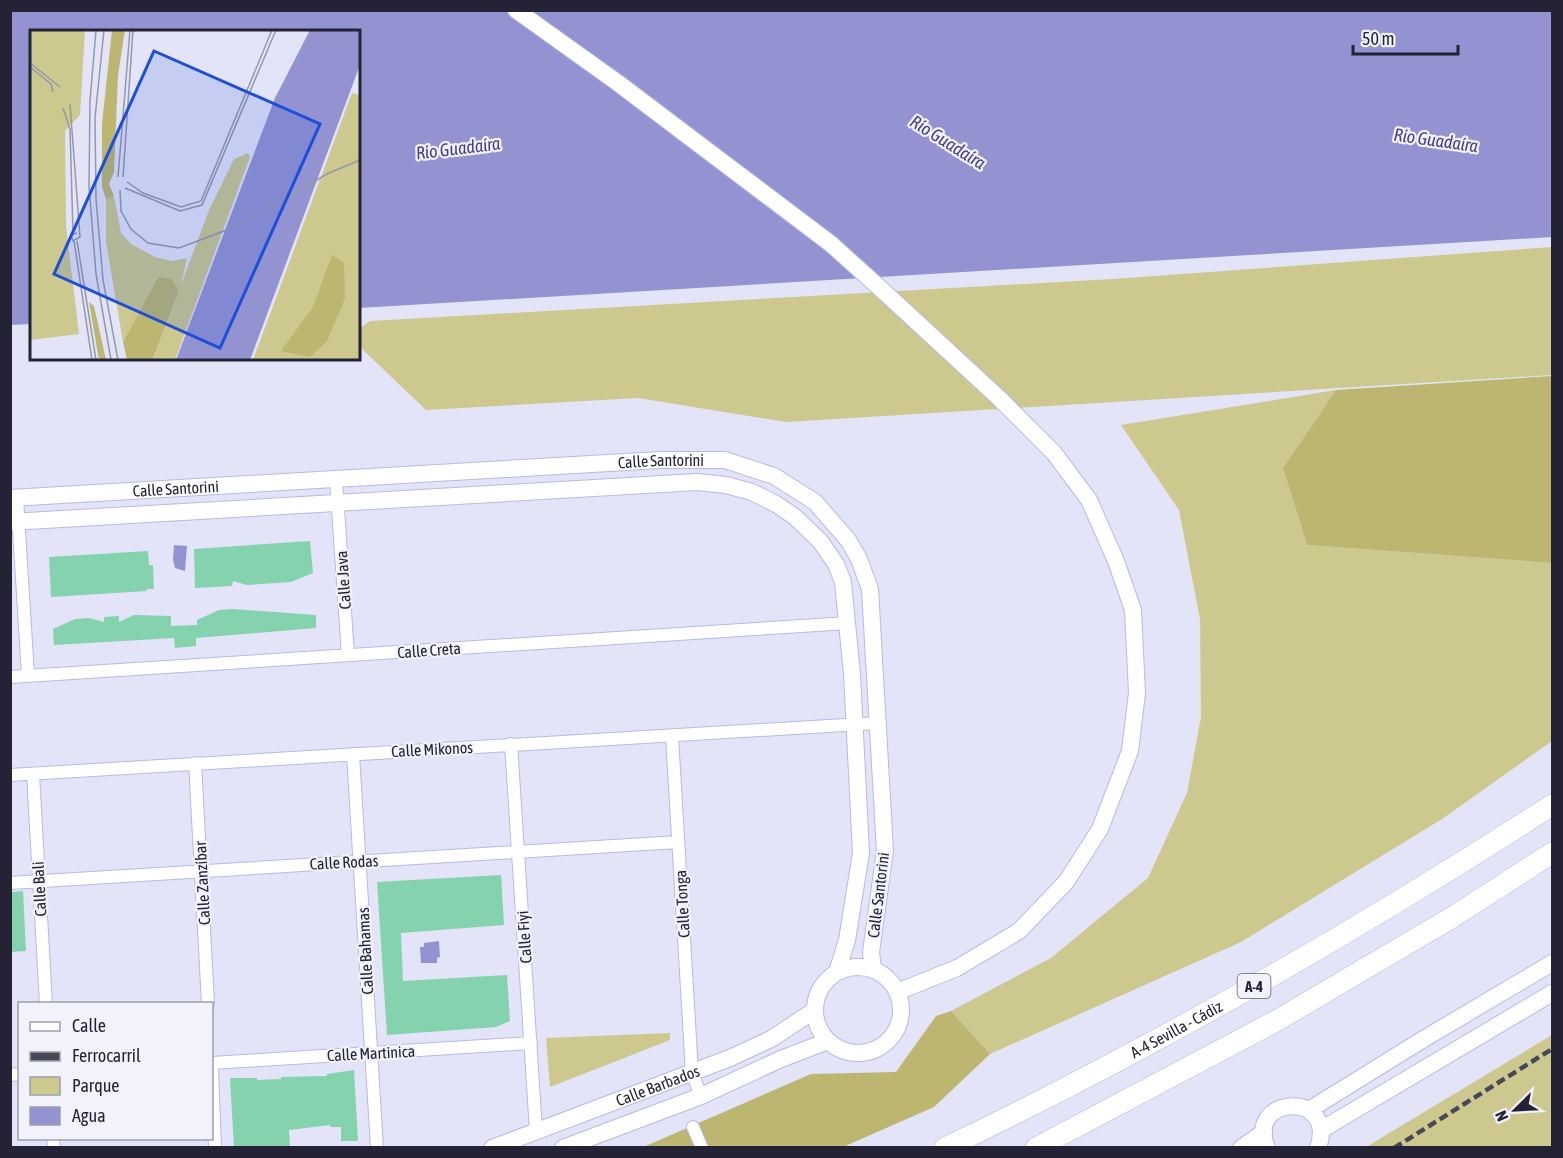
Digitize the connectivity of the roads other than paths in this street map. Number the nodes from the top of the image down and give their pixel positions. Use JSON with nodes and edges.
{"nodes":[{"id":1,"x":516,"y":10,"type":"edge"},
{"id":2,"x":336,"y":480,"type":"junction"},
{"id":3,"x":14,"y":498,"type":"edge"},
{"id":4,"x":337,"y":504,"type":"junction"},
{"id":5,"x":15,"y":522,"type":"edge"},
{"id":6,"x":848,"y":623,"type":"junction"},
{"id":7,"x":348,"y":655,"type":"junction"},
{"id":8,"x":28,"y":675,"type":"junction"},
{"id":9,"x":10,"y":676,"type":"edge"},
{"id":10,"x":878,"y":723,"type":"junction"},
{"id":11,"x":854,"y":725,"type":"junction"},
{"id":12,"x":672,"y":736,"type":"junction"},
{"id":13,"x":511,"y":744,"type":"junction"},
{"id":14,"x":353,"y":754,"type":"junction"},
{"id":15,"x":195,"y":763,"type":"junction"},
{"id":16,"x":33,"y":774,"type":"junction"},
{"id":17,"x":10,"y":775,"type":"edge"},
{"id":18,"x":1552,"y":805,"type":"edge"},
{"id":19,"x":678,"y":842,"type":"junction"},
{"id":20,"x":518,"y":851,"type":"junction"},
{"id":21,"x":1552,"y":853,"type":"edge"},
{"id":22,"x":360,"y":861,"type":"junction"},
{"id":23,"x":201,"y":870,"type":"junction"},
{"id":24,"x":39,"y":881,"type":"junction"},
{"id":25,"x":10,"y":883,"type":"edge"},
{"id":26,"x":1552,"y":963,"type":"edge"},
{"id":27,"x":873,"y":970,"type":"junction"},
{"id":28,"x":837,"y":972,"type":"junction"},
{"id":29,"x":897,"y":992,"type":"junction"},
{"id":30,"x":1552,"y":993,"type":"edge"},
{"id":31,"x":46,"y":1002,"type":"edge"},
{"id":32,"x":208,"y":1002,"type":"edge"},
{"id":33,"x":815,"y":1010,"type":"junction"},
{"id":34,"x":828,"y":1041,"type":"junction"},
{"id":35,"x":531,"y":1043,"type":"junction"},
{"id":36,"x":371,"y":1053,"type":"junction"},
{"id":37,"x":213,"y":1063,"type":"edge"},
{"id":38,"x":692,"y":1072,"type":"junction"},
{"id":39,"x":213,"y":1096,"type":"edge"},
{"id":40,"x":701,"y":1096,"type":"junction"},
{"id":41,"x":1309,"y":1110,"type":"junction"},
{"id":42,"x":693,"y":1127,"type":"dead end"},
{"id":43,"x":1321,"y":1130,"type":"junction"},
{"id":44,"x":536,"y":1131,"type":"junction"},
{"id":45,"x":1266,"y":1140,"type":"edge"},
{"id":46,"x":215,"y":1148,"type":"edge"},
{"id":47,"x":377,"y":1148,"type":"edge"},
{"id":48,"x":492,"y":1148,"type":"edge"},
{"id":49,"x":563,"y":1148,"type":"edge"},
{"id":50,"x":702,"y":1148,"type":"edge"},
{"id":51,"x":945,"y":1148,"type":"edge"},
{"id":52,"x":1036,"y":1148,"type":"edge"},
{"id":53,"x":1241,"y":1148,"type":"edge"},
{"id":54,"x":1318,"y":1148,"type":"edge"}],
"edges":[{"from":1,"to":29,"type":"street"},
{"from":2,"to":3,"type":"street","name":"Calle Santorini"},
{"from":2,"to":4,"type":"street","name":"Calle Java"},
{"from":2,"to":10,"type":"street","name":"Calle Santorini"},
{"from":3,"to":5,"type":"street"},
{"from":4,"to":5,"type":"street","name":"Calle Santorini"},
{"from":4,"to":6,"type":"street","name":"Calle Santorini"},
{"from":4,"to":7,"type":"street","name":"Calle Java"},
{"from":5,"to":8,"type":"street"},
{"from":6,"to":7,"type":"street","name":"Calle Creta"},
{"from":6,"to":11,"type":"street","name":"Calle Santorini"},
{"from":7,"to":8,"type":"street","name":"Calle Creta"},
{"from":8,"to":9,"type":"street","name":"Calle Creta"},
{"from":10,"to":11,"type":"street","name":"Calle Mikonos"},
{"from":10,"to":27,"type":"street","name":"Calle Santorini"},
{"from":11,"to":12,"type":"street","name":"Calle Mikonos"},
{"from":11,"to":28,"type":"street","name":"Calle Santorini"},
{"from":12,"to":13,"type":"street","name":"Calle Mikonos"},
{"from":12,"to":19,"type":"street","name":"Calle Tonga"},
{"from":13,"to":14,"type":"street","name":"Calle Mikonos"},
{"from":13,"to":20,"type":"street","name":"Calle Fiyi"},
{"from":14,"to":15,"type":"street","name":"Calle Mikonos"},
{"from":14,"to":22,"type":"street","name":"Calle Bahamas"},
{"from":15,"to":16,"type":"street","name":"Calle Mikonos"},
{"from":15,"to":23,"type":"street","name":"Calle Zanzíbar"},
{"from":16,"to":17,"type":"street","name":"Calle Mikonos"},
{"from":16,"to":24,"type":"street","name":"Calle Bali"},
{"from":18,"to":51,"type":"highway","name":"A-4 Sevilla - Cádiz","number":"A-4"},
{"from":19,"to":20,"type":"street","name":"Calle Rodas"},
{"from":19,"to":38,"type":"street","name":"Calle Tonga"},
{"from":20,"to":22,"type":"street","name":"Calle Rodas"},
{"from":20,"to":35,"type":"street","name":"Calle Fiyi"},
{"from":21,"to":52,"type":"highway","number":"A-4"},
{"from":22,"to":23,"type":"street","name":"Calle Rodas"},
{"from":22,"to":36,"type":"street","name":"Calle Bahamas"},
{"from":23,"to":24,"type":"street","name":"Calle Rodas"},
{"from":23,"to":32,"type":"street","name":"Calle Zanzíbar"},
{"from":24,"to":25,"type":"street","name":"Calle Rodas"},
{"from":24,"to":31,"type":"street","name":"Calle Bali"},
{"from":26,"to":41,"type":"street"},
{"from":27,"to":28,"type":"street"},
{"from":27,"to":29,"type":"street"},
{"from":28,"to":33,"type":"street"},
{"from":29,"to":34,"type":"street"},
{"from":30,"to":43,"type":"street"},
{"from":33,"to":34,"type":"street"},
{"from":33,"to":38,"type":"street","name":"Calle Barbados"},
{"from":34,"to":40,"type":"street","name":"Calle Barbados"},
{"from":35,"to":36,"type":"street","name":"Calle Martinica"},
{"from":35,"to":44,"type":"street","name":"Calle Fiyi"},
{"from":36,"to":37,"type":"street","name":"Calle Martinica"},
{"from":36,"to":47,"type":"street","name":"Calle Bahamas"},
{"from":38,"to":40,"type":"street","name":"Calle Tonga"},
{"from":38,"to":44,"type":"street","name":"Calle Barbados"},
{"from":39,"to":46,"type":"street"},
{"from":40,"to":49,"type":"street","name":"Calle Barbados"},
{"from":41,"to":43,"type":"street"},
{"from":41,"to":45,"type":"street"},
{"from":42,"to":50,"type":"street"},
{"from":43,"to":54,"type":"street"},
{"from":44,"to":48,"type":"street","name":"Calle Barbados"},
{"from":45,"to":53,"type":"street"}]}
